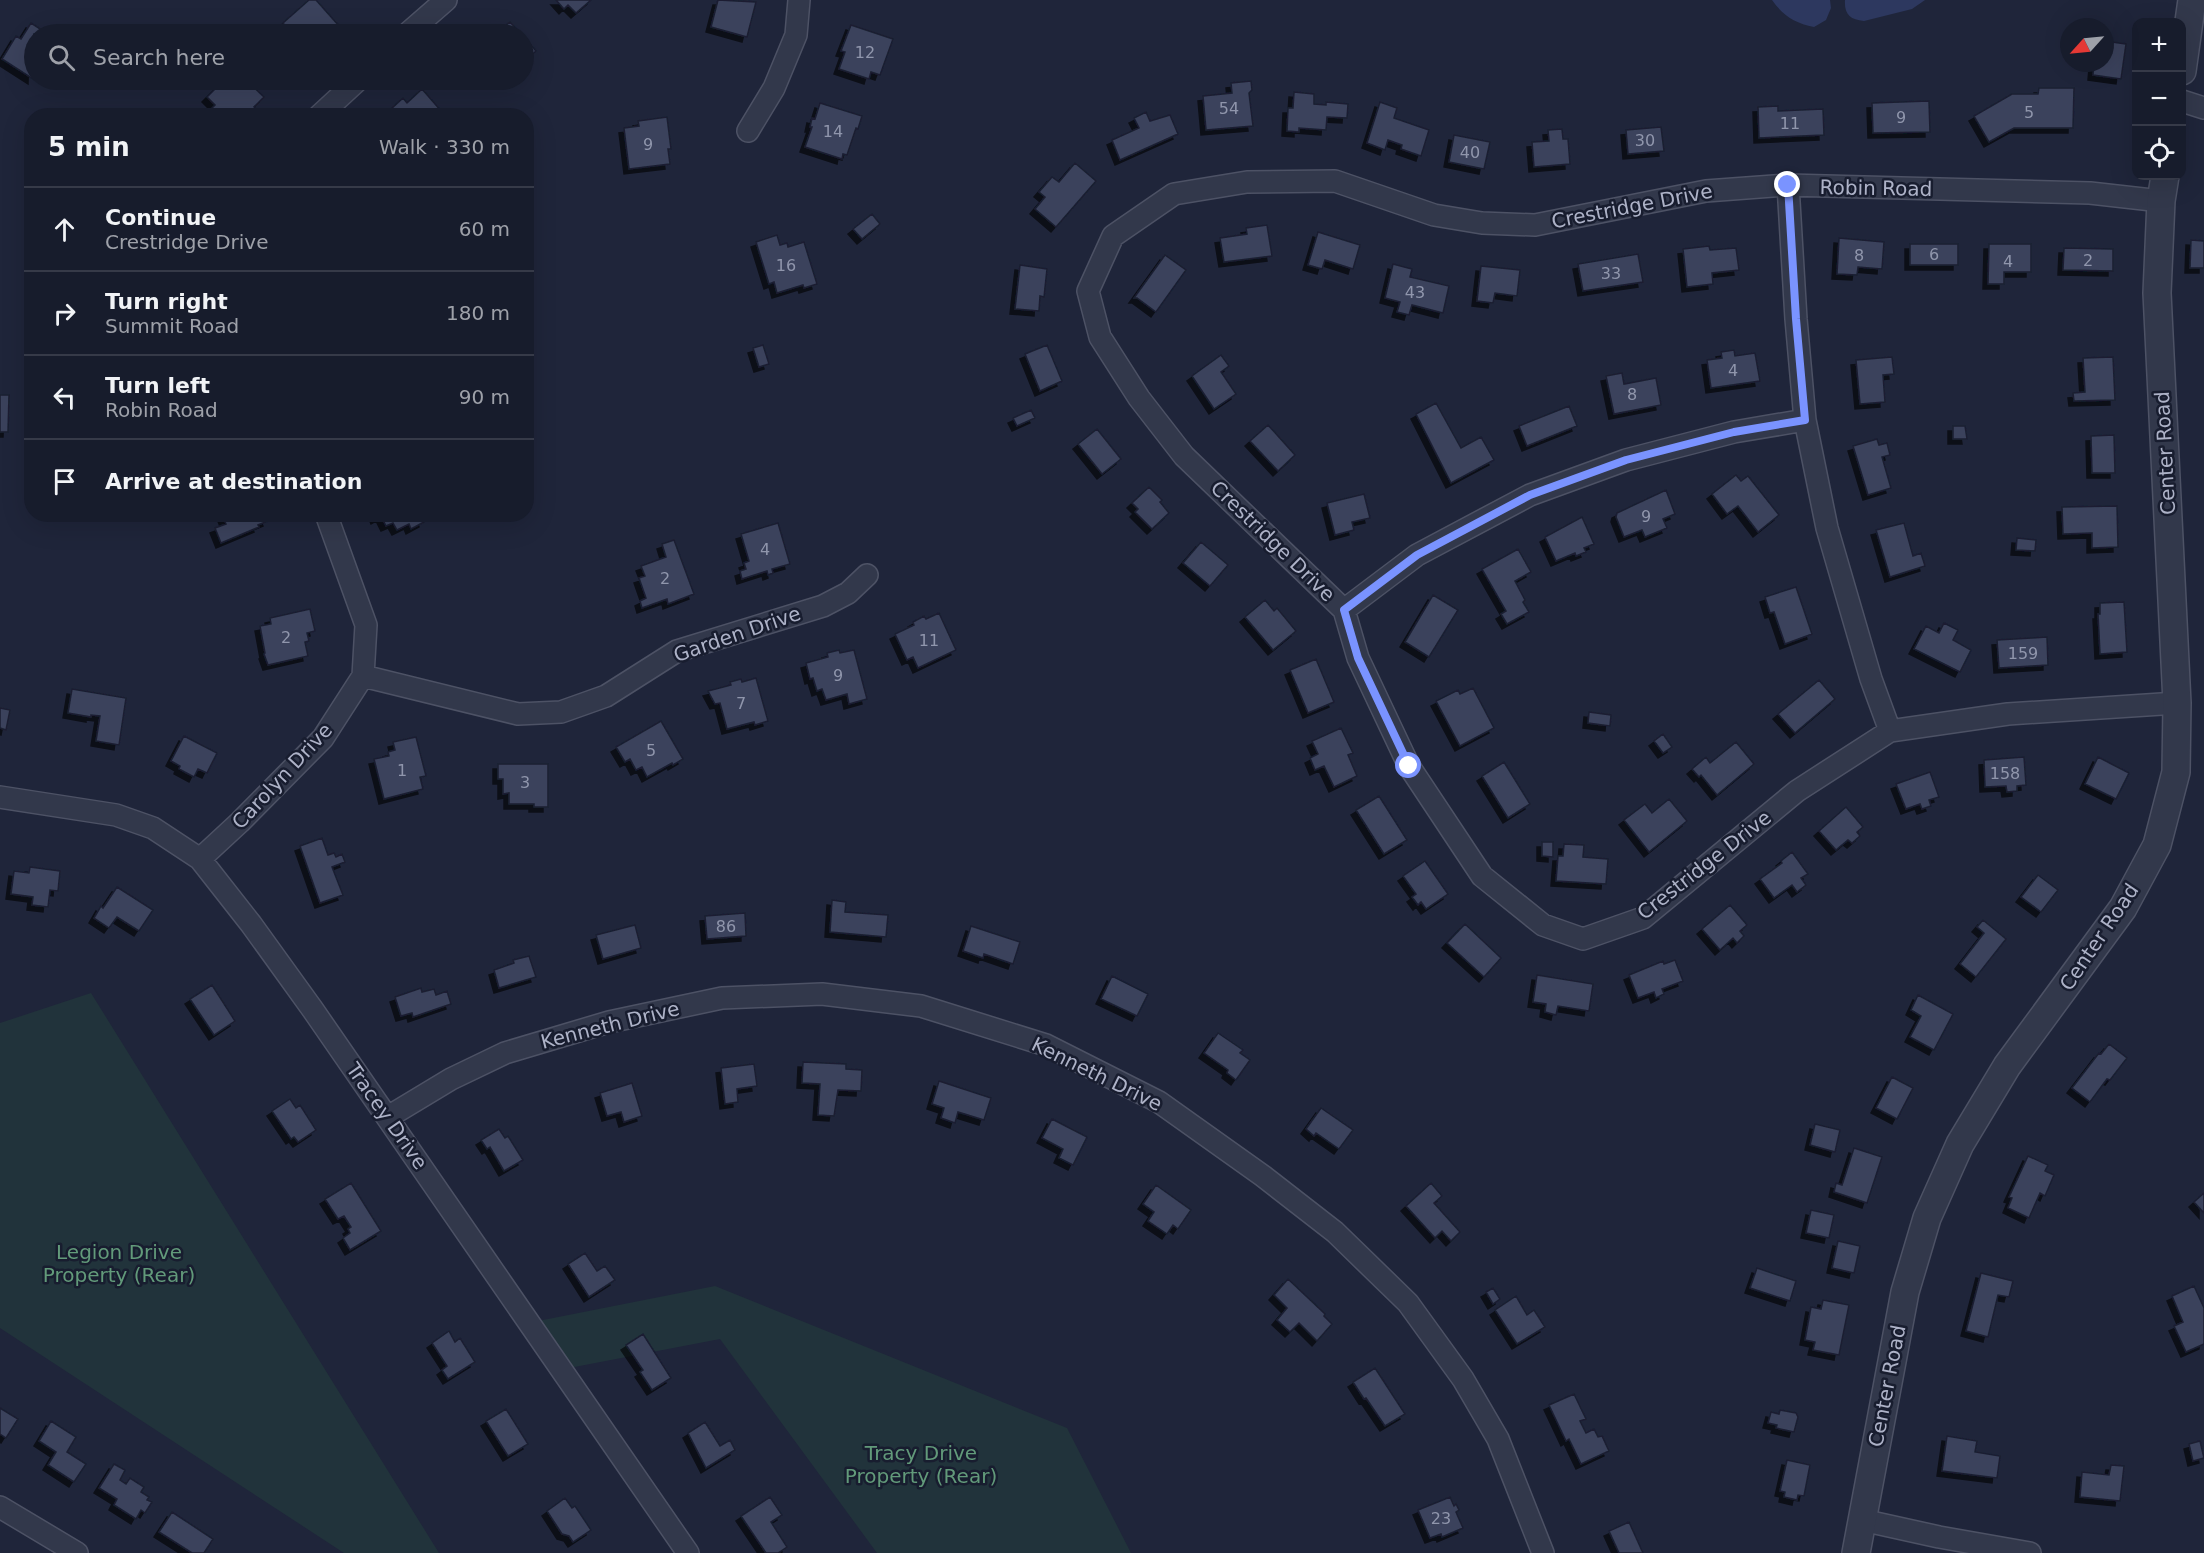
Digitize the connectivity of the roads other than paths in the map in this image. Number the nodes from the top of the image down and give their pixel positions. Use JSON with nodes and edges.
{"nodes":[{"id":1,"x":446,"y":0,"type":"edge"},
{"id":2,"x":800,"y":0,"type":"edge"},
{"id":3,"x":2192,"y":0,"type":"edge"},
{"id":4,"x":418,"y":24,"type":"edge"},
{"id":5,"x":2186,"y":39,"type":"edge"},
{"id":6,"x":347,"y":90,"type":"edge"},
{"id":7,"x":2186,"y":103,"type":"edge"},
{"id":8,"x":328,"y":108,"type":"edge"},
{"id":9,"x":2204,"y":108,"type":"edge"},
{"id":10,"x":748,"y":130,"type":"dead end"},
{"id":11,"x":1788,"y":185,"type":"junction"},
{"id":12,"x":2163,"y":188,"type":"edge"},
{"id":13,"x":1805,"y":420,"type":"junction"},
{"id":14,"x":329,"y":522,"type":"edge"},
{"id":15,"x":867,"y":575,"type":"dead end"},
{"id":16,"x":1344,"y":610,"type":"junction"},
{"id":17,"x":363,"y":676,"type":"junction"},
{"id":18,"x":2177,"y":703,"type":"junction"},
{"id":19,"x":1890,"y":730,"type":"junction"},
{"id":20,"x":0,"y":797,"type":"edge"},
{"id":21,"x":200,"y":859,"type":"junction"},
{"id":22,"x":388,"y":1117,"type":"junction"},
{"id":23,"x":0,"y":1507,"type":"edge"},
{"id":24,"x":1862,"y":1520,"type":"junction"},
{"id":25,"x":77,"y":1553,"type":"edge"},
{"id":26,"x":688,"y":1553,"type":"edge"},
{"id":27,"x":1543,"y":1553,"type":"edge"},
{"id":28,"x":1856,"y":1553,"type":"edge"},
{"id":29,"x":2030,"y":1553,"type":"edge"}],
"edges":[{"from":1,"to":4,"type":"street"},
{"from":2,"to":10,"type":"street"},
{"from":3,"to":5,"type":"street"},
{"from":6,"to":8,"type":"street"},
{"from":7,"to":9,"type":"street"},
{"from":11,"to":12,"type":"street","name":"Robin Road"},
{"from":11,"to":13,"type":"street"},
{"from":11,"to":16,"type":"street","name":"Crestridge Drive"},
{"from":12,"to":18,"type":"street","name":"Center Road"},
{"from":13,"to":16,"type":"street"},
{"from":13,"to":19,"type":"street"},
{"from":14,"to":17,"type":"street","name":"Carolyn Drive"},
{"from":15,"to":17,"type":"street","name":"Garden Drive"},
{"from":16,"to":19,"type":"street","name":"Crestridge Drive"},
{"from":17,"to":21,"type":"street","name":"Carolyn Drive"},
{"from":18,"to":19,"type":"street","name":"Crestridge Drive"},
{"from":18,"to":24,"type":"street","name":"Center Road"},
{"from":20,"to":21,"type":"street","name":"Tracey Drive"},
{"from":21,"to":22,"type":"street","name":"Tracey Drive"},
{"from":22,"to":26,"type":"street","name":"Tracey Drive"},
{"from":22,"to":27,"type":"street","name":"Kenneth Drive"},
{"from":23,"to":25,"type":"street"},
{"from":24,"to":28,"type":"street","name":"Center Road"},
{"from":24,"to":29,"type":"street"}]}
